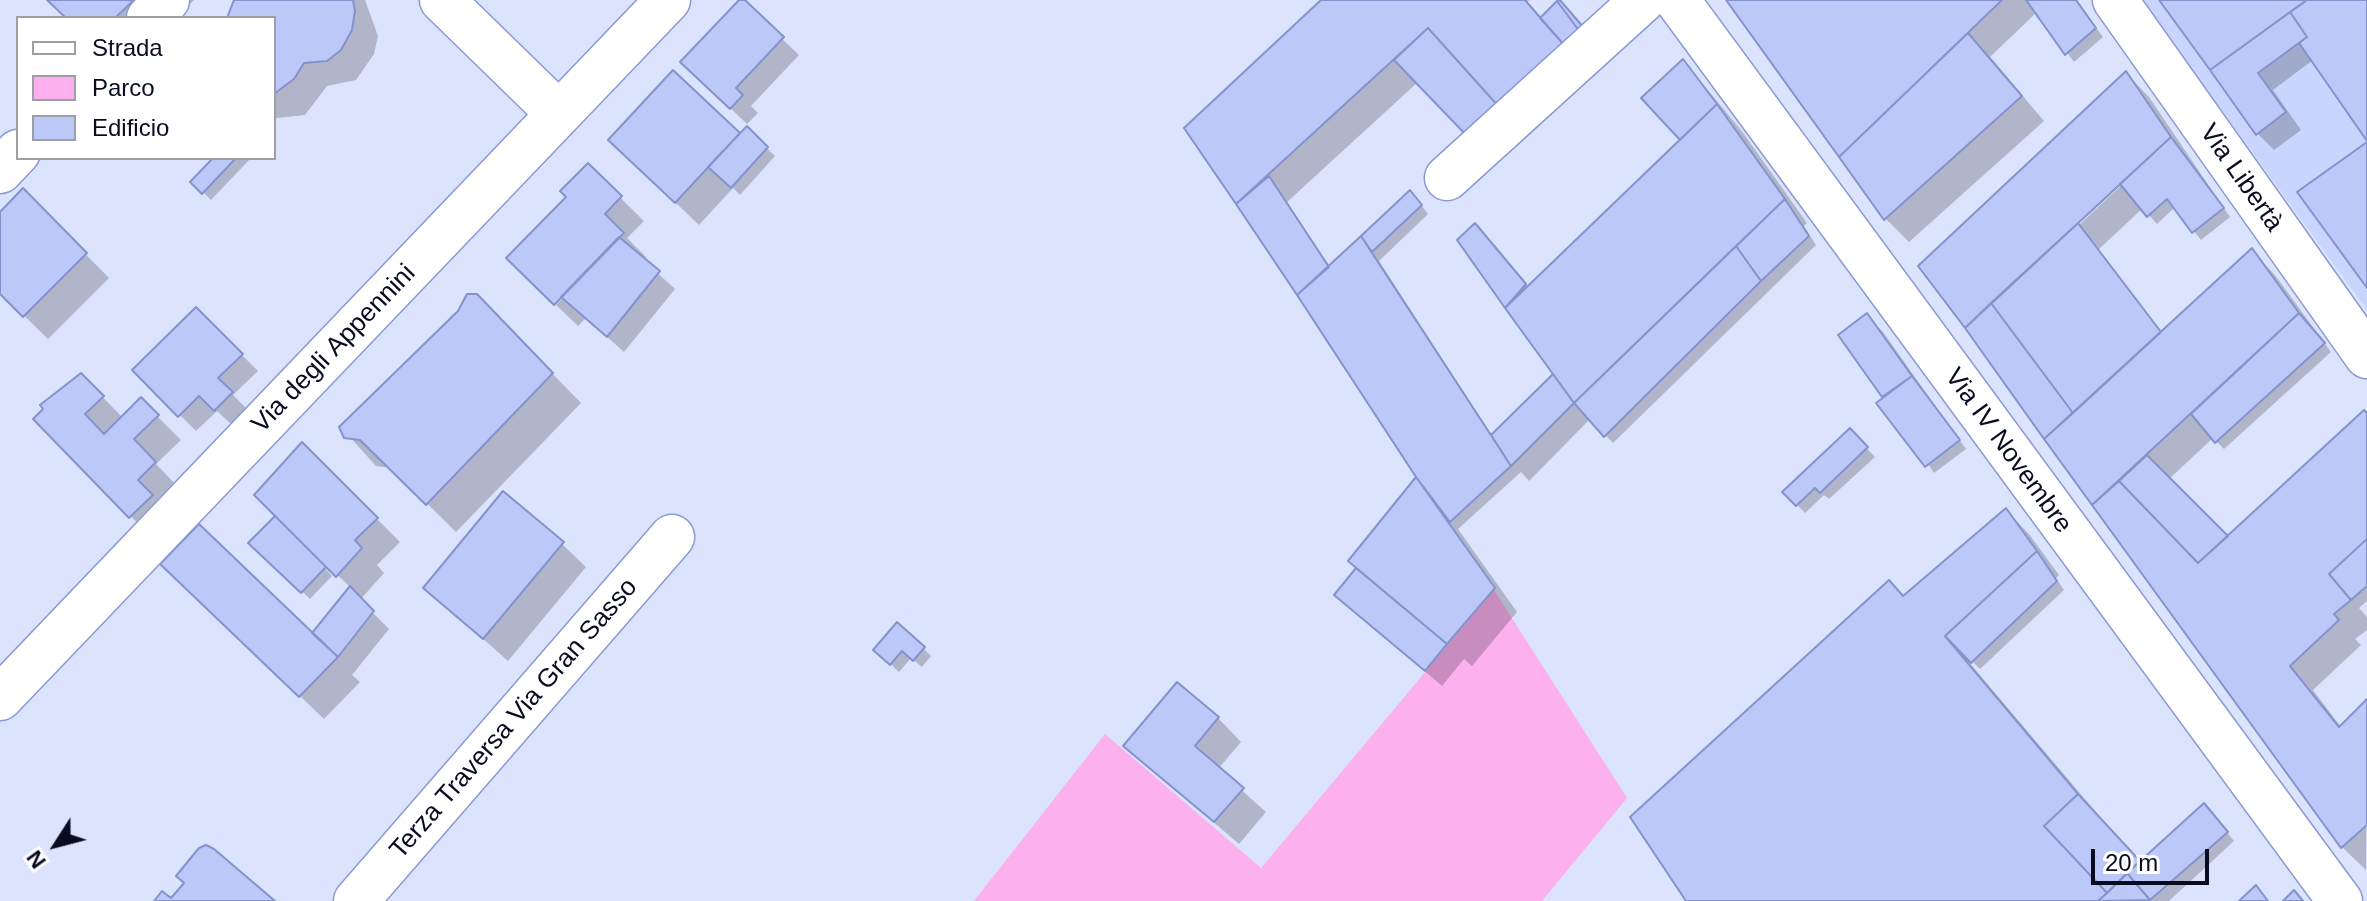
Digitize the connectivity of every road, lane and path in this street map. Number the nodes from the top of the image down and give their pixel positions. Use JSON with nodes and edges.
{"nodes":[{"id":1,"x":167,"y":0,"type":"edge"},
{"id":2,"x":442,"y":0,"type":"edge"},
{"id":3,"x":668,"y":0,"type":"edge"},
{"id":4,"x":1643,"y":0,"type":"edge"},
{"id":5,"x":1677,"y":0,"type":"edge"},
{"id":6,"x":2115,"y":0,"type":"edge"},
{"id":7,"x":151,"y":16,"type":"edge"},
{"id":8,"x":559,"y":114,"type":"junction"},
{"id":9,"x":16,"y":154,"type":"edge"},
{"id":10,"x":0,"y":171,"type":"edge"},
{"id":11,"x":1447,"y":178,"type":"dead end"},
{"id":12,"x":2367,"y":356,"type":"edge"},
{"id":13,"x":672,"y":537,"type":"dead end"},
{"id":14,"x":0,"y":698,"type":"edge"},
{"id":15,"x":356,"y":901,"type":"edge"},
{"id":16,"x":2340,"y":901,"type":"edge"}],
"edges":[{"from":1,"to":7,"type":"street"},
{"from":2,"to":8,"type":"street"},
{"from":3,"to":8,"type":"street","name":"Via degli Appennini"},
{"from":4,"to":11,"type":"street"},
{"from":5,"to":16,"type":"street","name":"Via IV Novembre"},
{"from":6,"to":12,"type":"street","name":"Via Libertà"},
{"from":8,"to":14,"type":"street","name":"Via degli Appennini"},
{"from":9,"to":10,"type":"street"},
{"from":13,"to":15,"type":"street","name":"Terza Traversa Via Gran Sasso"}]}
